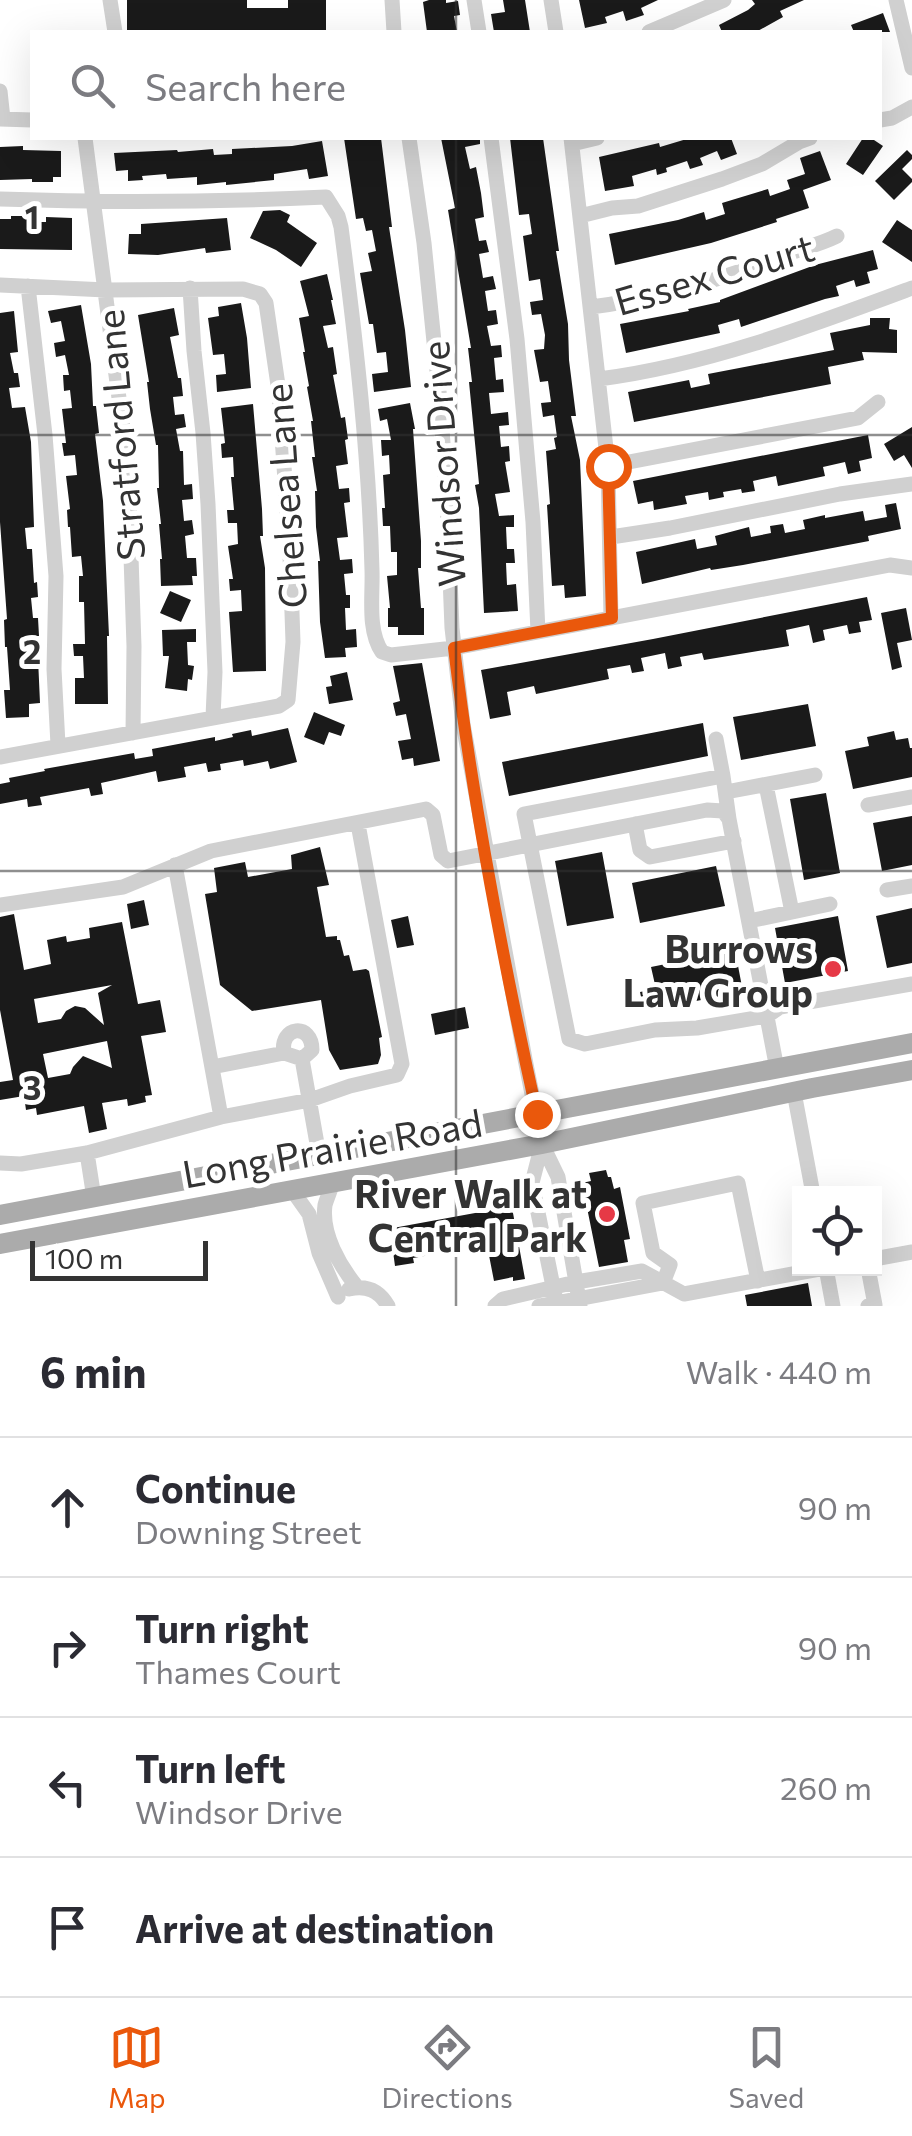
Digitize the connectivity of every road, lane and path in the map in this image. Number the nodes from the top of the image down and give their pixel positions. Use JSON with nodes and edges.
{"nodes":[{"id":1,"x":110,"y":0,"type":"edge"},
{"id":2,"x":392,"y":0,"type":"edge"},
{"id":3,"x":474,"y":0,"type":"edge"},
{"id":4,"x":551,"y":0,"type":"edge"},
{"id":5,"x":724,"y":0,"type":"edge"},
{"id":6,"x":896,"y":0,"type":"edge"},
{"id":7,"x":115,"y":30,"type":"edge"},
{"id":8,"x":394,"y":30,"type":"edge"},
{"id":9,"x":479,"y":30,"type":"edge"},
{"id":10,"x":556,"y":30,"type":"edge"},
{"id":11,"x":654,"y":30,"type":"edge"},
{"id":12,"x":912,"y":68,"type":"edge"},
{"id":13,"x":0,"y":91,"type":"edge"},
{"id":14,"x":912,"y":108,"type":"edge"},
{"id":15,"x":2,"y":119,"type":"edge"},
{"id":16,"x":30,"y":120,"type":"edge"},
{"id":17,"x":882,"y":120,"type":"edge"},
{"id":18,"x":86,"y":140,"type":"edge"},
{"id":19,"x":409,"y":140,"type":"edge"},
{"id":20,"x":490,"y":140,"type":"edge"},
{"id":21,"x":806,"y":140,"type":"edge"},
{"id":22,"x":572,"y":141,"type":"edge"},
{"id":23,"x":0,"y":199,"type":"edge"},
{"id":24,"x":94,"y":202,"type":"junction"},
{"id":25,"x":580,"y":216,"type":"junction"},
{"id":26,"x":837,"y":236,"type":"dead end"},
{"id":27,"x":0,"y":284,"type":"edge"},
{"id":28,"x":28,"y":286,"type":"junction"},
{"id":29,"x":190,"y":288,"type":"junction"},
{"id":30,"x":912,"y":288,"type":"edge"},
{"id":31,"x":106,"y":290,"type":"junction"},
{"id":32,"x":591,"y":307,"type":"junction"},
{"id":33,"x":599,"y":378,"type":"junction"},
{"id":34,"x":878,"y":402,"type":"dead end"},
{"id":35,"x":608,"y":466,"type":"junction"},
{"id":36,"x":912,"y":484,"type":"edge"},
{"id":37,"x":611,"y":537,"type":"junction"},
{"id":38,"x":912,"y":568,"type":"edge"},
{"id":39,"x":612,"y":618,"type":"junction"},
{"id":40,"x":538,"y":632,"type":"junction"},
{"id":41,"x":454,"y":648,"type":"junction"},
{"id":42,"x":213,"y":718,"type":"junction"},
{"id":43,"x":133,"y":733,"type":"junction"},
{"id":44,"x":716,"y":738,"type":"dead end"},
{"id":45,"x":58,"y":745,"type":"junction"},
{"id":46,"x":0,"y":757,"type":"edge"},
{"id":47,"x":816,"y":775,"type":"dead end"},
{"id":48,"x":725,"y":784,"type":"junction"},
{"id":49,"x":766,"y":785,"type":"junction"},
{"id":50,"x":912,"y":796,"type":"edge"},
{"id":51,"x":868,"y":805,"type":"dead end"},
{"id":52,"x":729,"y":818,"type":"junction"},
{"id":53,"x":358,"y":824,"type":"junction"},
{"id":54,"x":636,"y":824,"type":"junction"},
{"id":55,"x":734,"y":841,"type":"junction"},
{"id":56,"x":530,"y":844,"type":"junction"},
{"id":57,"x":486,"y":853,"type":"junction"},
{"id":58,"x":174,"y":865,"type":"junction"},
{"id":59,"x":912,"y":886,"type":"edge"},
{"id":60,"x":887,"y":890,"type":"dead end"},
{"id":61,"x":830,"y":904,"type":"dead end"},
{"id":62,"x":0,"y":905,"type":"edge"},
{"id":63,"x":792,"y":912,"type":"junction"},
{"id":64,"x":749,"y":921,"type":"junction"},
{"id":65,"x":912,"y":984,"type":"edge"},
{"id":66,"x":767,"y":1016,"type":"junction"},
{"id":67,"x":912,"y":1043,"type":"edge"},
{"id":68,"x":284,"y":1053,"type":"junction"},
{"id":69,"x":302,"y":1059,"type":"junction"},
{"id":70,"x":212,"y":1067,"type":"junction"},
{"id":71,"x":778,"y":1068,"type":"junction"},
{"id":72,"x":912,"y":1070,"type":"edge"},
{"id":73,"x":794,"y":1092,"type":"junction"},
{"id":74,"x":310,"y":1100,"type":"junction"},
{"id":75,"x":537,"y":1114,"type":"junction"},
{"id":76,"x":221,"y":1117,"type":"junction"},
{"id":77,"x":0,"y":1144,"type":"edge"},
{"id":78,"x":542,"y":1144,"type":"junction"},
{"id":79,"x":88,"y":1153,"type":"junction"},
{"id":80,"x":319,"y":1155,"type":"junction"},
{"id":81,"x":2,"y":1162,"type":"edge"},
{"id":82,"x":333,"y":1182,"type":"junction"},
{"id":83,"x":812,"y":1186,"type":"edge"},
{"id":84,"x":292,"y":1190,"type":"junction"},
{"id":85,"x":94,"y":1198,"type":"junction"},
{"id":86,"x":0,"y":1216,"type":"edge"},
{"id":87,"x":100,"y":1226,"type":"junction"},
{"id":88,"x":0,"y":1244,"type":"edge"},
{"id":89,"x":912,"y":1252,"type":"edge"},
{"id":90,"x":653,"y":1253,"type":"junction"},
{"id":91,"x":882,"y":1258,"type":"edge"},
{"id":92,"x":642,"y":1271,"type":"junction"},
{"id":93,"x":792,"y":1274,"type":"edge"},
{"id":94,"x":827,"y":1276,"type":"edge"},
{"id":95,"x":869,"y":1276,"type":"edge"},
{"id":96,"x":758,"y":1281,"type":"junction"},
{"id":97,"x":663,"y":1283,"type":"junction"},
{"id":98,"x":357,"y":1287,"type":"junction"},
{"id":99,"x":579,"y":1295,"type":"edge"},
{"id":100,"x":555,"y":1298,"type":"edge"},
{"id":101,"x":335,"y":1301,"type":"edge"},
{"id":102,"x":388,"y":1306,"type":"edge"},
{"id":103,"x":495,"y":1306,"type":"edge"},
{"id":104,"x":539,"y":1306,"type":"edge"},
{"id":105,"x":833,"y":1306,"type":"edge"},
{"id":106,"x":868,"y":1306,"type":"edge"}],
"edges":[{"from":1,"to":7,"type":"street"},
{"from":2,"to":8,"type":"street"},
{"from":3,"to":9,"type":"street"},
{"from":4,"to":10,"type":"street"},
{"from":5,"to":11,"type":"street"},
{"from":6,"to":12,"type":"street"},
{"from":13,"to":15,"type":"street"},
{"from":14,"to":17,"type":"street"},
{"from":15,"to":16,"type":"street"},
{"from":18,"to":24,"type":"street","name":"Stratford Lane"},
{"from":19,"to":41,"type":"street","name":"Windsor Drive"},
{"from":20,"to":40,"type":"street"},
{"from":21,"to":25,"type":"street"},
{"from":22,"to":25,"type":"street"},
{"from":23,"to":24,"type":"street"},
{"from":24,"to":31,"type":"street","name":"Stratford Lane"},
{"from":24,"to":41,"type":"street"},
{"from":25,"to":32,"type":"street"},
{"from":26,"to":32,"type":"street","name":"Essex Court"},
{"from":27,"to":28,"type":"street"},
{"from":28,"to":31,"type":"street"},
{"from":28,"to":45,"type":"street"},
{"from":29,"to":31,"type":"street"},
{"from":29,"to":42,"type":"street"},
{"from":29,"to":42,"type":"street","name":"Chelsea Lane"},
{"from":30,"to":33,"type":"street"},
{"from":31,"to":43,"type":"street","name":"Stratford Lane"},
{"from":32,"to":33,"type":"street"},
{"from":33,"to":35,"type":"street"},
{"from":34,"to":35,"type":"street"},
{"from":35,"to":37,"type":"street"},
{"from":36,"to":37,"type":"street"},
{"from":37,"to":39,"type":"street"},
{"from":38,"to":39,"type":"street"},
{"from":39,"to":40,"type":"street"},
{"from":40,"to":41,"type":"street"},
{"from":41,"to":57,"type":"street","name":"Windsor Drive"},
{"from":42,"to":43,"type":"street"},
{"from":43,"to":45,"type":"street"},
{"from":44,"to":48,"type":"street"},
{"from":45,"to":46,"type":"street"},
{"from":47,"to":49,"type":"street"},
{"from":48,"to":49,"type":"street"},
{"from":48,"to":52,"type":"street"},
{"from":48,"to":56,"type":"street"},
{"from":49,"to":63,"type":"street"},
{"from":50,"to":51,"type":"street"},
{"from":52,"to":54,"type":"street"},
{"from":52,"to":55,"type":"street"},
{"from":53,"to":57,"type":"street"},
{"from":53,"to":58,"type":"street"},
{"from":53,"to":74,"type":"street"},
{"from":54,"to":55,"type":"street"},
{"from":54,"to":56,"type":"street"},
{"from":55,"to":64,"type":"street"},
{"from":56,"to":57,"type":"street"},
{"from":56,"to":66,"type":"street"},
{"from":57,"to":75,"type":"street","name":"Windsor Drive"},
{"from":58,"to":62,"type":"street"},
{"from":58,"to":70,"type":"street"},
{"from":59,"to":60,"type":"street"},
{"from":61,"to":63,"type":"street"},
{"from":63,"to":64,"type":"street"},
{"from":64,"to":66,"type":"street"},
{"from":65,"to":66,"type":"street"},
{"from":66,"to":71,"type":"street"},
{"from":67,"to":71,"type":"main road","name":"Long Prairie Road"},
{"from":68,"to":69,"type":"street"},
{"from":68,"to":69,"type":"street"},
{"from":68,"to":70,"type":"street"},
{"from":69,"to":74,"type":"street"},
{"from":70,"to":76,"type":"street"},
{"from":71,"to":75,"type":"main road","name":"Long Prairie Road"},
{"from":72,"to":73,"type":"main road","name":"Long Prairie Road"},
{"from":73,"to":78,"type":"main road","name":"Long Prairie Road"},
{"from":73,"to":83,"type":"street"},
{"from":74,"to":76,"type":"street"},
{"from":74,"to":80,"type":"street"},
{"from":75,"to":78,"type":"street","name":"Windsor Drive"},
{"from":75,"to":80,"type":"main road","name":"Long Prairie Road"},
{"from":76,"to":79,"type":"street"},
{"from":77,"to":81,"type":"street"},
{"from":78,"to":82,"type":"main road","name":"Long Prairie Road"},
{"from":78,"to":99,"type":"street"},
{"from":78,"to":100,"type":"street"},
{"from":79,"to":81,"type":"street"},
{"from":79,"to":85,"type":"street"},
{"from":80,"to":85,"type":"main road","name":"Long Prairie Road"},
{"from":82,"to":84,"type":"main road","name":"Long Prairie Road"},
{"from":82,"to":98,"type":"street"},
{"from":84,"to":87,"type":"main road","name":"Long Prairie Road"},
{"from":84,"to":101,"type":"street"},
{"from":85,"to":86,"type":"main road","name":"Long Prairie Road"},
{"from":85,"to":87,"type":"main road"},
{"from":87,"to":88,"type":"main road","name":"Long Prairie Road"},
{"from":89,"to":91,"type":"street"},
{"from":90,"to":92,"type":"street"},
{"from":90,"to":96,"type":"street"},
{"from":90,"to":97,"type":"street"},
{"from":92,"to":97,"type":"street"},
{"from":92,"to":99,"type":"street"},
{"from":93,"to":96,"type":"street"},
{"from":94,"to":105,"type":"street"},
{"from":95,"to":106,"type":"street"},
{"from":96,"to":97,"type":"street"},
{"from":97,"to":99,"type":"street"},
{"from":98,"to":101,"type":"street"},
{"from":98,"to":102,"type":"street"},
{"from":99,"to":100,"type":"street"},
{"from":100,"to":103,"type":"street"},
{"from":100,"to":104,"type":"street"}]}
